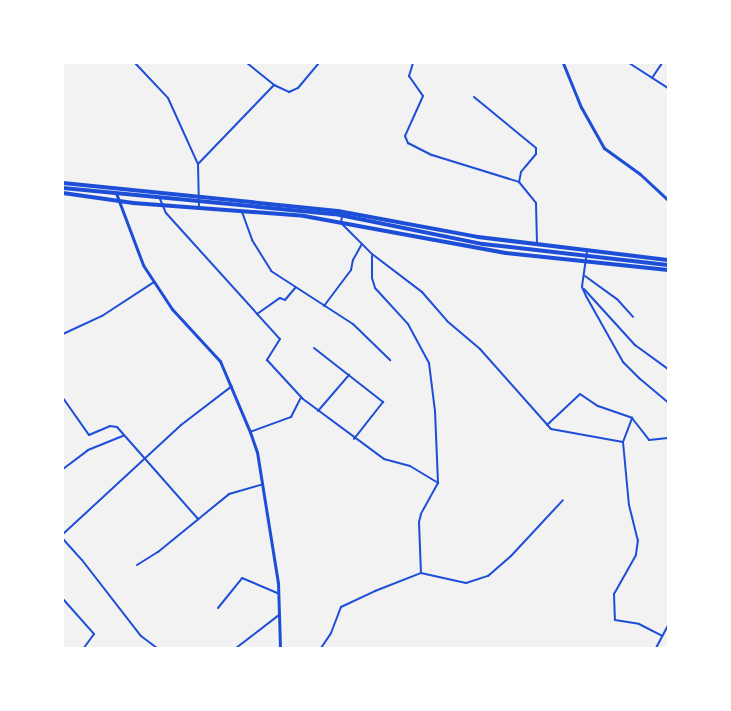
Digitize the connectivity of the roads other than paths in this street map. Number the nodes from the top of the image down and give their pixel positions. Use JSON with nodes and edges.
{"nodes":[{"id":1,"x":135,"y":63,"type":"edge"},
{"id":2,"x":247,"y":63,"type":"edge"},
{"id":3,"x":319,"y":63,"type":"edge"},
{"id":4,"x":413,"y":63,"type":"edge"},
{"id":5,"x":563,"y":63,"type":"edge"},
{"id":6,"x":629,"y":63,"type":"edge"},
{"id":7,"x":662,"y":63,"type":"edge"},
{"id":8,"x":652,"y":78,"type":"junction"},
{"id":9,"x":274,"y":85,"type":"junction"},
{"id":10,"x":668,"y":88,"type":"edge"},
{"id":11,"x":474,"y":97,"type":"dead end"},
{"id":12,"x":198,"y":164,"type":"junction"},
{"id":13,"x":519,"y":182,"type":"junction"},
{"id":14,"x":63,"y":183,"type":"edge"},
{"id":15,"x":63,"y":188,"type":"edge"},
{"id":16,"x":114,"y":188,"type":"junction"},
{"id":17,"x":159,"y":192,"type":"junction"},
{"id":18,"x":63,"y":193,"type":"edge"},
{"id":19,"x":198,"y":196,"type":"junction"},
{"id":20,"x":118,"y":200,"type":"junction"},
{"id":21,"x":668,"y":200,"type":"edge"},
{"id":22,"x":240,"y":201,"type":"junction"},
{"id":23,"x":161,"y":205,"type":"junction"},
{"id":24,"x":199,"y":208,"type":"junction"},
{"id":25,"x":242,"y":212,"type":"junction"},
{"id":26,"x":342,"y":212,"type":"junction"},
{"id":27,"x":341,"y":223,"type":"junction"},
{"id":28,"x":362,"y":244,"type":"junction"},
{"id":29,"x":537,"y":245,"type":"junction"},
{"id":30,"x":587,"y":251,"type":"junction"},
{"id":31,"x":372,"y":255,"type":"junction"},
{"id":32,"x":538,"y":257,"type":"junction"},
{"id":33,"x":668,"y":260,"type":"edge"},
{"id":34,"x":586,"y":263,"type":"junction"},
{"id":35,"x":668,"y":265,"type":"edge"},
{"id":36,"x":668,"y":270,"type":"edge"},
{"id":37,"x":585,"y":276,"type":"junction"},
{"id":38,"x":154,"y":282,"type":"junction"},
{"id":39,"x":582,"y":287,"type":"junction"},
{"id":40,"x":295,"y":288,"type":"junction"},
{"id":41,"x":324,"y":306,"type":"junction"},
{"id":42,"x":257,"y":314,"type":"junction"},
{"id":43,"x":633,"y":317,"type":"dead end"},
{"id":44,"x":63,"y":334,"type":"edge"},
{"id":45,"x":314,"y":348,"type":"dead end"},
{"id":46,"x":390,"y":360,"type":"dead end"},
{"id":47,"x":668,"y":369,"type":"edge"},
{"id":48,"x":349,"y":375,"type":"junction"},
{"id":49,"x":232,"y":386,"type":"junction"},
{"id":50,"x":301,"y":397,"type":"junction"},
{"id":51,"x":63,"y":398,"type":"edge"},
{"id":52,"x":668,"y":402,"type":"edge"},
{"id":53,"x":318,"y":411,"type":"junction"},
{"id":54,"x":632,"y":418,"type":"junction"},
{"id":55,"x":547,"y":425,"type":"junction"},
{"id":56,"x":250,"y":432,"type":"junction"},
{"id":57,"x":124,"y":436,"type":"junction"},
{"id":58,"x":668,"y":438,"type":"edge"},
{"id":59,"x":354,"y":439,"type":"junction"},
{"id":60,"x":623,"y":442,"type":"junction"},
{"id":61,"x":144,"y":459,"type":"junction"},
{"id":62,"x":63,"y":469,"type":"edge"},
{"id":63,"x":263,"y":483,"type":"junction"},
{"id":64,"x":438,"y":483,"type":"junction"},
{"id":65,"x":563,"y":500,"type":"dead end"},
{"id":66,"x":198,"y":519,"type":"junction"},
{"id":67,"x":63,"y":534,"type":"edge"},
{"id":68,"x":63,"y":539,"type":"edge"},
{"id":69,"x":137,"y":565,"type":"dead end"},
{"id":70,"x":421,"y":573,"type":"junction"},
{"id":71,"x":278,"y":592,"type":"junction"},
{"id":72,"x":63,"y":599,"type":"edge"},
{"id":73,"x":218,"y":608,"type":"dead end"},
{"id":74,"x":279,"y":615,"type":"junction"},
{"id":75,"x":668,"y":625,"type":"edge"},
{"id":76,"x":661,"y":635,"type":"junction"},
{"id":77,"x":84,"y":648,"type":"edge"},
{"id":78,"x":157,"y":648,"type":"edge"},
{"id":79,"x":236,"y":648,"type":"edge"},
{"id":80,"x":280,"y":648,"type":"edge"},
{"id":81,"x":321,"y":648,"type":"edge"},
{"id":82,"x":656,"y":648,"type":"edge"}],
"edges":[{"from":1,"to":12,"type":"street"},
{"from":2,"to":9,"type":"street"},
{"from":3,"to":9,"type":"street"},
{"from":4,"to":13,"type":"street"},
{"from":5,"to":21,"type":"street"},
{"from":6,"to":8,"type":"street"},
{"from":7,"to":8,"type":"street"},
{"from":8,"to":10,"type":"street"},
{"from":9,"to":12,"type":"street"},
{"from":11,"to":13,"type":"street"},
{"from":12,"to":19,"type":"street"},
{"from":13,"to":29,"type":"street"},
{"from":14,"to":16,"type":"main road"},
{"from":15,"to":35,"type":"main road"},
{"from":16,"to":17,"type":"main road"},
{"from":16,"to":20,"type":"street"},
{"from":17,"to":19,"type":"main road"},
{"from":17,"to":23,"type":"street"},
{"from":18,"to":20,"type":"main road"},
{"from":19,"to":22,"type":"main road"},
{"from":19,"to":24,"type":"street"},
{"from":20,"to":23,"type":"main road"},
{"from":20,"to":38,"type":"street"},
{"from":22,"to":25,"type":"street"},
{"from":22,"to":26,"type":"main road"},
{"from":23,"to":24,"type":"main road"},
{"from":23,"to":42,"type":"street"},
{"from":24,"to":25,"type":"main road"},
{"from":25,"to":27,"type":"main road"},
{"from":25,"to":40,"type":"street"},
{"from":26,"to":27,"type":"street"},
{"from":26,"to":29,"type":"main road"},
{"from":27,"to":28,"type":"street"},
{"from":27,"to":32,"type":"main road"},
{"from":28,"to":31,"type":"street"},
{"from":28,"to":41,"type":"street"},
{"from":29,"to":30,"type":"main road"},
{"from":29,"to":32,"type":"street"},
{"from":30,"to":33,"type":"main road"},
{"from":30,"to":34,"type":"street"},
{"from":31,"to":55,"type":"street"},
{"from":31,"to":64,"type":"street"},
{"from":32,"to":34,"type":"main road"},
{"from":34,"to":36,"type":"main road"},
{"from":34,"to":37,"type":"street"},
{"from":37,"to":39,"type":"street"},
{"from":37,"to":43,"type":"street"},
{"from":38,"to":44,"type":"street"},
{"from":38,"to":49,"type":"street"},
{"from":39,"to":47,"type":"street"},
{"from":39,"to":52,"type":"street"},
{"from":40,"to":41,"type":"street"},
{"from":40,"to":42,"type":"street"},
{"from":41,"to":46,"type":"street"},
{"from":42,"to":50,"type":"street"},
{"from":45,"to":48,"type":"street"},
{"from":48,"to":53,"type":"street"},
{"from":48,"to":59,"type":"street"},
{"from":49,"to":56,"type":"street"},
{"from":49,"to":61,"type":"street"},
{"from":50,"to":53,"type":"street"},
{"from":50,"to":56,"type":"street"},
{"from":51,"to":57,"type":"street"},
{"from":53,"to":59,"type":"street"},
{"from":54,"to":55,"type":"street"},
{"from":54,"to":58,"type":"street"},
{"from":54,"to":60,"type":"street"},
{"from":55,"to":60,"type":"street"},
{"from":56,"to":63,"type":"street"},
{"from":57,"to":61,"type":"street"},
{"from":57,"to":62,"type":"street"},
{"from":59,"to":64,"type":"street"},
{"from":60,"to":76,"type":"street"},
{"from":61,"to":66,"type":"street"},
{"from":61,"to":67,"type":"street"},
{"from":63,"to":66,"type":"street"},
{"from":63,"to":71,"type":"street"},
{"from":64,"to":70,"type":"street"},
{"from":65,"to":70,"type":"street"},
{"from":66,"to":69,"type":"street"},
{"from":68,"to":78,"type":"street"},
{"from":70,"to":81,"type":"street"},
{"from":71,"to":73,"type":"street"},
{"from":71,"to":74,"type":"street"},
{"from":72,"to":77,"type":"street"},
{"from":74,"to":79,"type":"street"},
{"from":74,"to":80,"type":"street"},
{"from":75,"to":76,"type":"street"},
{"from":76,"to":82,"type":"street"}]}
